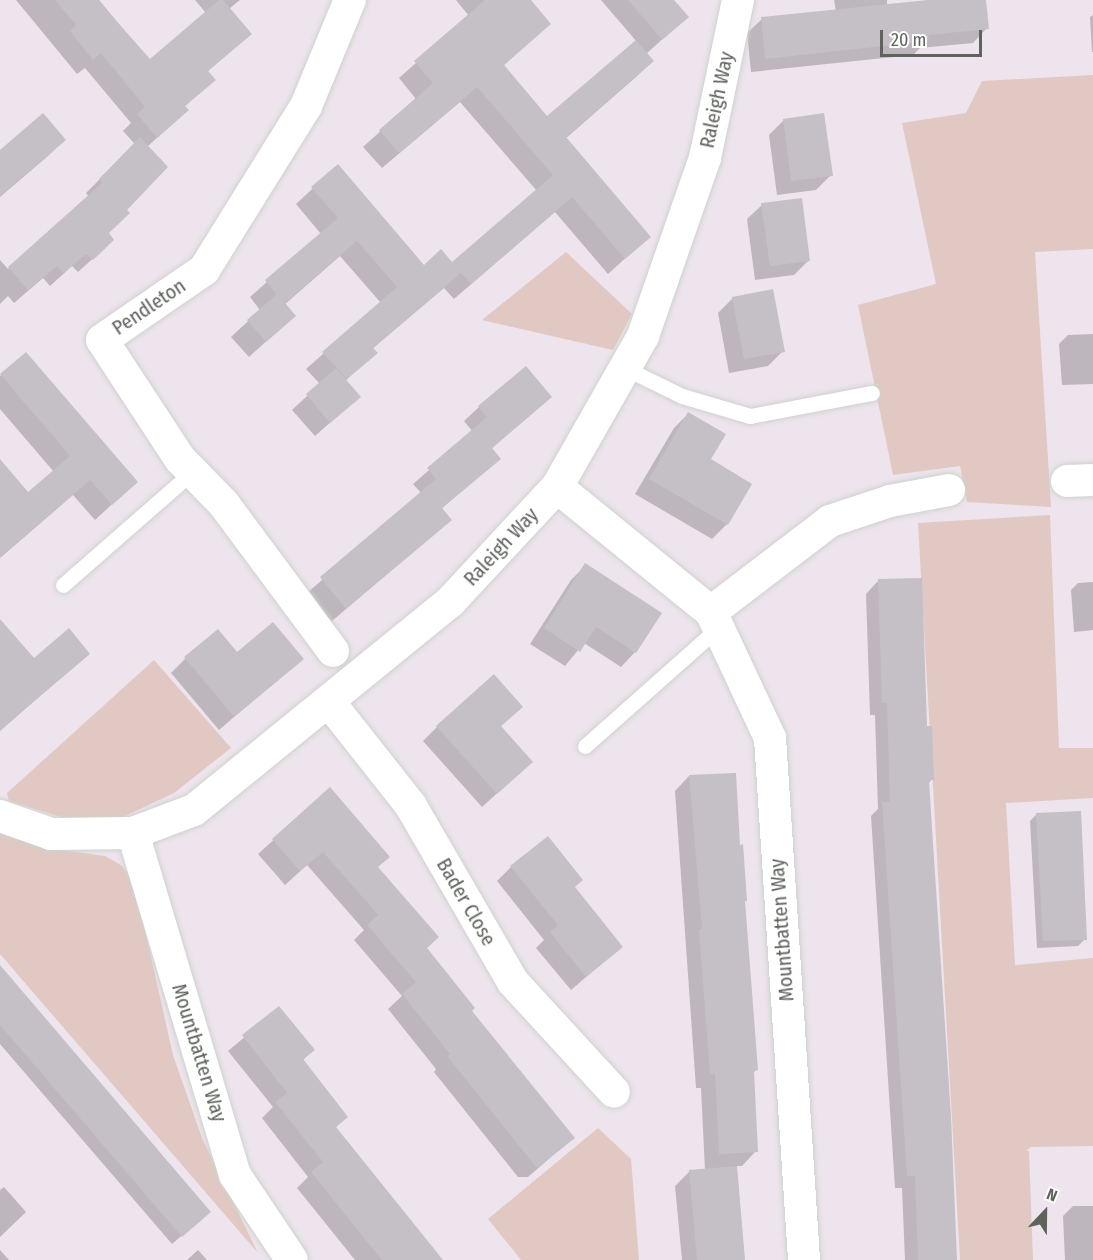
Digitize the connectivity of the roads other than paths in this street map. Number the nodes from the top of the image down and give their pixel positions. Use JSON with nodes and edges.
{"nodes":[{"id":1,"x":350,"y":0,"type":"edge"},
{"id":2,"x":738,"y":0,"type":"edge"},
{"id":3,"x":625,"y":368,"type":"junction"},
{"id":4,"x":872,"y":393,"type":"dead end"},
{"id":5,"x":193,"y":471,"type":"junction"},
{"id":6,"x":557,"y":487,"type":"junction"},
{"id":7,"x":949,"y":490,"type":"dead end"},
{"id":8,"x":63,"y":585,"type":"dead end"},
{"id":9,"x":715,"y":620,"type":"junction"},
{"id":10,"x":333,"y":651,"type":"dead end"},
{"id":11,"x":329,"y":702,"type":"junction"},
{"id":12,"x":585,"y":746,"type":"dead end"},
{"id":13,"x":0,"y":816,"type":"edge"},
{"id":14,"x":133,"y":833,"type":"junction"},
{"id":15,"x":614,"y":1092,"type":"dead end"},
{"id":16,"x":292,"y":1260,"type":"edge"},
{"id":17,"x":804,"y":1260,"type":"edge"}],
"edges":[{"from":1,"to":5,"type":"street","name":"Pendleton"},
{"from":2,"to":3,"type":"street","name":"Raleigh Way"},
{"from":3,"to":4,"type":"lane"},
{"from":3,"to":6,"type":"street","name":"Raleigh Way"},
{"from":5,"to":8,"type":"lane"},
{"from":5,"to":10,"type":"street","name":"Pendleton"},
{"from":6,"to":9,"type":"street","name":"Mountbatten Way"},
{"from":6,"to":11,"type":"street","name":"Raleigh Way"},
{"from":7,"to":9,"type":"street"},
{"from":9,"to":12,"type":"lane"},
{"from":9,"to":17,"type":"street","name":"Mountbatten Way"},
{"from":11,"to":14,"type":"street","name":"Raleigh Way"},
{"from":11,"to":15,"type":"street","name":"Bader Close"},
{"from":13,"to":14,"type":"street","name":"Raleigh Way"},
{"from":14,"to":16,"type":"street","name":"Mountbatten Way"}]}
